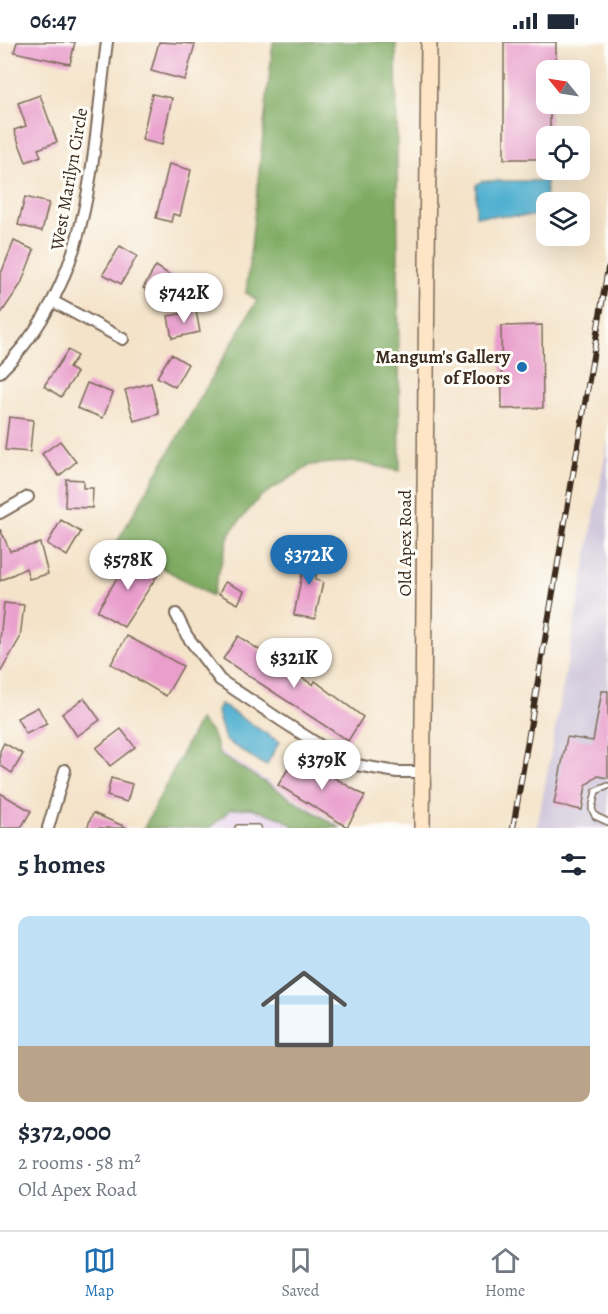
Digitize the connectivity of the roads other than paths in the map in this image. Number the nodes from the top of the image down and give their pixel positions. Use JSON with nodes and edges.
{"nodes":[{"id":1,"x":107,"y":42,"type":"edge"},
{"id":2,"x":429,"y":42,"type":"edge"},
{"id":3,"x":54,"y":302,"type":"junction"},
{"id":4,"x":123,"y":339,"type":"dead end"},
{"id":5,"x":0,"y":372,"type":"edge"},
{"id":6,"x":28,"y":497,"type":"dead end"},
{"id":7,"x":0,"y":513,"type":"edge"},
{"id":8,"x":176,"y":614,"type":"dead end"},
{"id":9,"x":65,"y":770,"type":"dead end"},
{"id":10,"x":423,"y":772,"type":"junction"},
{"id":11,"x":608,"y":786,"type":"edge"},
{"id":12,"x":608,"y":822,"type":"edge"},
{"id":13,"x":48,"y":828,"type":"edge"},
{"id":14,"x":238,"y":828,"type":"edge"},
{"id":15,"x":258,"y":828,"type":"edge"},
{"id":16,"x":422,"y":828,"type":"edge"}],
"edges":[{"from":1,"to":3,"type":"street","name":"West Marilyn Circle"},
{"from":2,"to":10,"type":"main road","name":"Old Apex Road"},
{"from":3,"to":4,"type":"street"},
{"from":3,"to":5,"type":"street","name":"West Marilyn Circle"},
{"from":6,"to":7,"type":"street"},
{"from":8,"to":10,"type":"street"},
{"from":9,"to":13,"type":"street"},
{"from":10,"to":16,"type":"main road","name":"Old Apex Road"},
{"from":11,"to":12,"type":"lane"},
{"from":14,"to":15,"type":"lane"}]}
